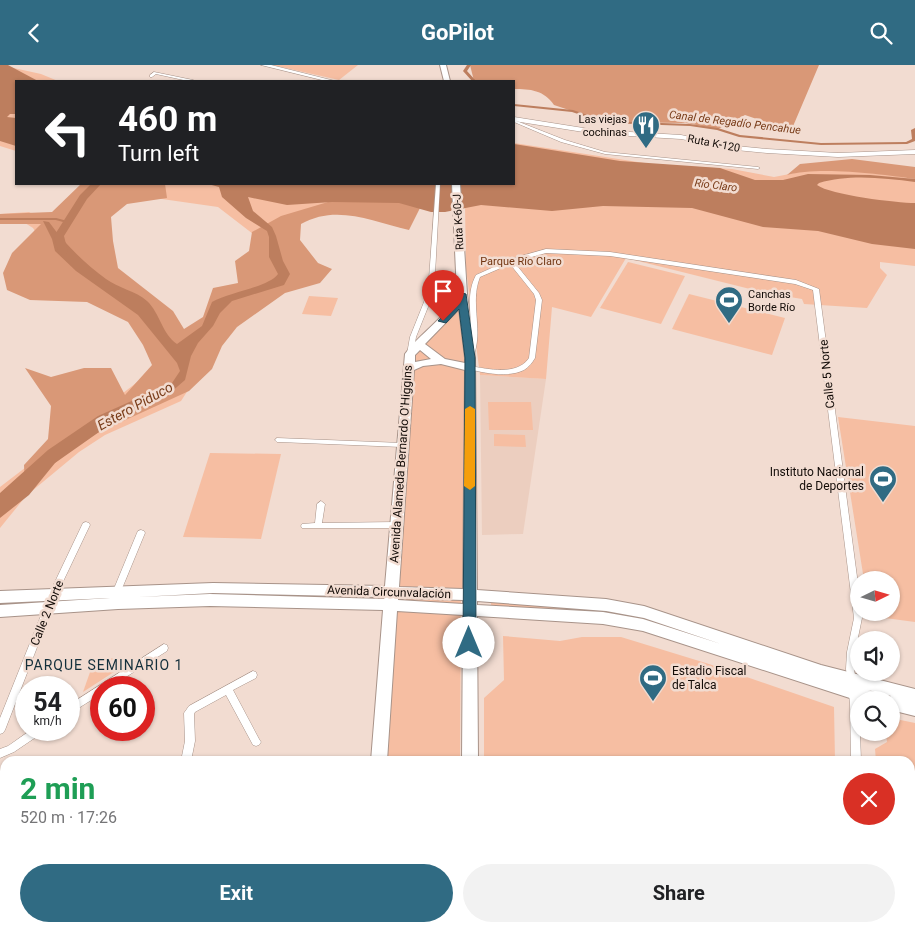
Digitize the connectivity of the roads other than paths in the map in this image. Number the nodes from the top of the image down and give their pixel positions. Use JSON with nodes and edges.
{"nodes":[{"id":1,"x":264,"y":65,"type":"edge"},
{"id":2,"x":443,"y":65,"type":"edge"},
{"id":3,"x":169,"y":80,"type":"edge"},
{"id":4,"x":188,"y":80,"type":"edge"},
{"id":5,"x":328,"y":80,"type":"edge"},
{"id":6,"x":447,"y":80,"type":"edge"},
{"id":7,"x":515,"y":120,"type":"edge"},
{"id":8,"x":515,"y":120,"type":"edge"},
{"id":9,"x":915,"y":152,"type":"edge"},
{"id":10,"x":758,"y":168,"type":"dead end"},
{"id":11,"x":438,"y":185,"type":"edge"},
{"id":12,"x":456,"y":185,"type":"edge"},
{"id":13,"x":513,"y":260,"type":"junction"},
{"id":14,"x":461,"y":292,"type":"junction"},
{"id":15,"x":416,"y":341,"type":"junction"},
{"id":16,"x":441,"y":361,"type":"junction"},
{"id":17,"x":470,"y":363,"type":"junction"},
{"id":18,"x":408,"y":369,"type":"junction"},
{"id":19,"x":279,"y":439,"type":"dead end"},
{"id":20,"x":402,"y":445,"type":"junction"},
{"id":21,"x":321,"y":504,"type":"dead end"},
{"id":22,"x":86,"y":525,"type":"dead end"},
{"id":23,"x":396,"y":525,"type":"junction"},
{"id":24,"x":305,"y":526,"type":"dead end"},
{"id":25,"x":318,"y":526,"type":"junction"},
{"id":26,"x":141,"y":533,"type":"dead end"},
{"id":27,"x":117,"y":591,"type":"junction"},
{"id":28,"x":0,"y":597,"type":"edge"},
{"id":29,"x":391,"y":599,"type":"junction"},
{"id":30,"x":52,"y":601,"type":"junction"},
{"id":31,"x":469,"y":602,"type":"junction"},
{"id":32,"x":0,"y":611,"type":"edge"},
{"id":33,"x":164,"y":648,"type":"dead end"},
{"id":34,"x":253,"y":675,"type":"dead end"},
{"id":35,"x":121,"y":676,"type":"edge"},
{"id":36,"x":852,"y":686,"type":"junction"},
{"id":37,"x":228,"y":689,"type":"junction"},
{"id":38,"x":861,"y":691,"type":"edge"},
{"id":39,"x":915,"y":696,"type":"edge"},
{"id":40,"x":900,"y":705,"type":"edge"},
{"id":41,"x":915,"y":709,"type":"edge"},
{"id":42,"x":0,"y":730,"type":"edge"},
{"id":43,"x":23,"y":741,"type":"edge"},
{"id":44,"x":256,"y":742,"type":"dead end"},
{"id":45,"x":0,"y":754,"type":"edge"},
{"id":46,"x":187,"y":756,"type":"edge"},
{"id":47,"x":379,"y":756,"type":"edge"},
{"id":48,"x":470,"y":756,"type":"edge"},
{"id":49,"x":856,"y":756,"type":"edge"}],
"edges":[{"from":1,"to":5,"type":"street"},
{"from":2,"to":6,"type":"main road"},
{"from":3,"to":4,"type":"street"},
{"from":7,"to":9,"type":"street","name":"Ruta K-120"},
{"from":8,"to":10,"type":"street"},
{"from":11,"to":15,"type":"street"},
{"from":12,"to":14,"type":"main road","name":"Ruta K-60-J"},
{"from":13,"to":17,"type":"street"},
{"from":13,"to":17,"type":"street"},
{"from":13,"to":36,"type":"street","name":"Calle 5 Norte"},
{"from":14,"to":15,"type":"main road","name":"Avenida Alameda Bernardo O'Higgins"},
{"from":14,"to":17,"type":"main road"},
{"from":15,"to":16,"type":"main road"},
{"from":15,"to":18,"type":"main road","name":"Avenida Alameda Bernardo O'Higgins"},
{"from":16,"to":17,"type":"main road"},
{"from":16,"to":18,"type":"main road"},
{"from":17,"to":31,"type":"main road"},
{"from":18,"to":20,"type":"main road","name":"Avenida Alameda Bernardo O'Higgins"},
{"from":19,"to":20,"type":"street"},
{"from":20,"to":23,"type":"main road","name":"Avenida Alameda Bernardo O'Higgins"},
{"from":21,"to":25,"type":"street"},
{"from":22,"to":30,"type":"street","name":"Calle 2 Norte"},
{"from":23,"to":25,"type":"street"},
{"from":23,"to":29,"type":"main road","name":"Avenida Alameda Bernardo O'Higgins"},
{"from":24,"to":25,"type":"street"},
{"from":26,"to":27,"type":"street"},
{"from":27,"to":29,"type":"main road","name":"Avenida Circunvalación"},
{"from":27,"to":30,"type":"main road","name":"Avenida Circunvalación"},
{"from":28,"to":30,"type":"main road","name":"Avenida Circunvalación"},
{"from":29,"to":30,"type":"main road","name":"Avenida Circunvalación"},
{"from":29,"to":31,"type":"main road","name":"Avenida Circunvalación"},
{"from":29,"to":47,"type":"main road","name":"Avenida Alameda Bernardo O'Higgins"},
{"from":30,"to":32,"type":"main road","name":"Avenida Circunvalación"},
{"from":30,"to":42,"type":"street","name":"Calle 2 Norte"},
{"from":31,"to":36,"type":"main road","name":"Avenida Circunvalación"},
{"from":31,"to":48,"type":"main road"},
{"from":33,"to":35,"type":"street"},
{"from":34,"to":37,"type":"street"},
{"from":36,"to":38,"type":"main road","name":"Avenida Circunvalación"},
{"from":36,"to":39,"type":"main road","name":"Avenida Circunvalación"},
{"from":36,"to":49,"type":"street","name":"Calle 5 Norte"},
{"from":37,"to":44,"type":"street"},
{"from":37,"to":46,"type":"street"},
{"from":40,"to":41,"type":"main road"},
{"from":43,"to":45,"type":"street"}]}
